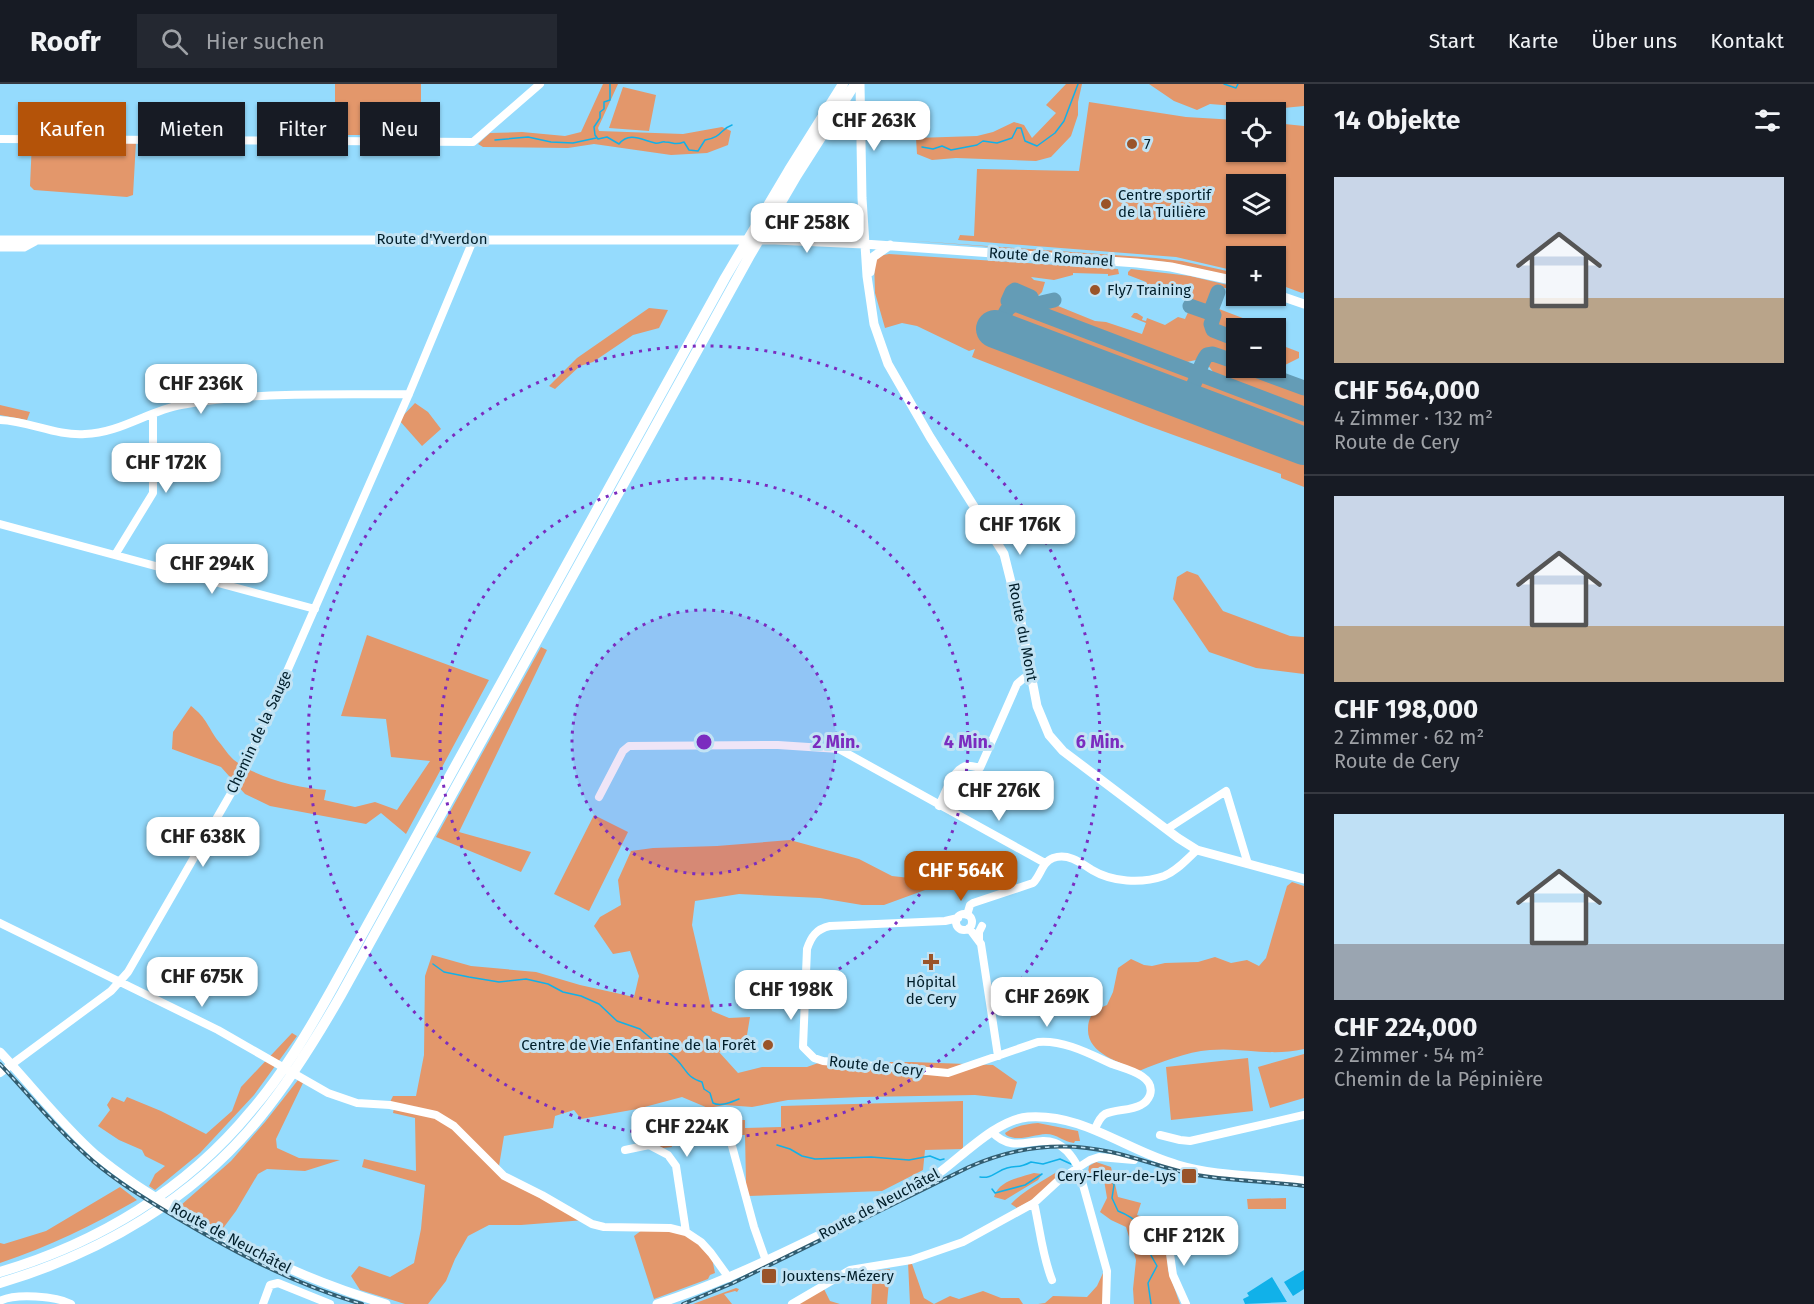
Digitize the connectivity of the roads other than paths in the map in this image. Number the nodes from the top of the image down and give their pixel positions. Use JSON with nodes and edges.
{"nodes":[{"id":1,"x":540,"y":84,"type":"edge"},
{"id":2,"x":853,"y":85,"type":"edge"},
{"id":3,"x":0,"y":139,"type":"edge"},
{"id":4,"x":863,"y":216,"type":"junction"},
{"id":5,"x":474,"y":238,"type":"junction"},
{"id":6,"x":1,"y":241,"type":"edge"},
{"id":7,"x":840,"y":242,"type":"junction"},
{"id":8,"x":864,"y":244,"type":"junction"},
{"id":9,"x":890,"y":245,"type":"junction"},
{"id":10,"x":1226,"y":279,"type":"edge"},
{"id":11,"x":869,"y":294,"type":"junction"},
{"id":12,"x":1286,"y":298,"type":"edge"},
{"id":13,"x":1304,"y":304,"type":"edge"},
{"id":14,"x":409,"y":394,"type":"junction"},
{"id":15,"x":153,"y":414,"type":"junction"},
{"id":16,"x":0,"y":420,"type":"edge"},
{"id":17,"x":0,"y":524,"type":"edge"},
{"id":18,"x":115,"y":555,"type":"junction"},
{"id":19,"x":315,"y":609,"type":"junction"},
{"id":20,"x":1031,"y":676,"type":"junction"},
{"id":21,"x":599,"y":797,"type":"dead end"},
{"id":22,"x":939,"y":806,"type":"junction"},
{"id":23,"x":1167,"y":830,"type":"junction"},
{"id":24,"x":1197,"y":850,"type":"junction"},
{"id":25,"x":1045,"y":863,"type":"junction"},
{"id":26,"x":1248,"y":864,"type":"junction"},
{"id":27,"x":1304,"y":879,"type":"edge"},
{"id":28,"x":962,"y":916,"type":"junction"},
{"id":29,"x":0,"y":923,"type":"edge"},
{"id":30,"x":982,"y":926,"type":"dead end"},
{"id":31,"x":969,"y":928,"type":"junction"},
{"id":32,"x":980,"y":940,"type":"junction"},
{"id":33,"x":120,"y":981,"type":"junction"},
{"id":34,"x":0,"y":1052,"type":"edge"},
{"id":35,"x":998,"y":1056,"type":"junction"},
{"id":36,"x":10,"y":1064,"type":"junction"},
{"id":37,"x":0,"y":1072,"type":"edge"},
{"id":38,"x":1304,"y":1115,"type":"edge"},
{"id":39,"x":724,"y":1120,"type":"dead end"},
{"id":40,"x":1095,"y":1129,"type":"junction"},
{"id":41,"x":992,"y":1132,"type":"junction"},
{"id":42,"x":1160,"y":1135,"type":"dead end"},
{"id":43,"x":625,"y":1150,"type":"dead end"},
{"id":44,"x":1134,"y":1161,"type":"dead end"},
{"id":45,"x":1078,"y":1167,"type":"junction"},
{"id":46,"x":1304,"y":1181,"type":"edge"},
{"id":47,"x":1034,"y":1203,"type":"junction"},
{"id":48,"x":1164,"y":1227,"type":"dead end"},
{"id":49,"x":686,"y":1233,"type":"junction"},
{"id":50,"x":766,"y":1261,"type":"junction"},
{"id":51,"x":0,"y":1272,"type":"edge"},
{"id":52,"x":729,"y":1278,"type":"junction"},
{"id":53,"x":1052,"y":1280,"type":"dead end"},
{"id":54,"x":0,"y":1283,"type":"edge"},
{"id":55,"x":1,"y":1300,"type":"edge"},
{"id":56,"x":668,"y":1302,"type":"edge"},
{"id":57,"x":71,"y":1304,"type":"edge"},
{"id":58,"x":263,"y":1304,"type":"edge"},
{"id":59,"x":330,"y":1304,"type":"edge"},
{"id":60,"x":386,"y":1304,"type":"edge"},
{"id":61,"x":657,"y":1304,"type":"edge"},
{"id":62,"x":792,"y":1304,"type":"edge"},
{"id":63,"x":1106,"y":1304,"type":"edge"},
{"id":64,"x":1186,"y":1304,"type":"edge"}],
"edges":[{"from":1,"to":3,"type":"street"},
{"from":2,"to":4,"type":"main road","name":"Route du Mont"},
{"from":2,"to":51,"type":"highway"},
{"from":2,"to":54,"type":"highway"},
{"from":4,"to":7,"type":"main road"},
{"from":4,"to":8,"type":"main road","name":"Route du Mont"},
{"from":5,"to":6,"type":"main road","name":"Route d'Yverdon"},
{"from":5,"to":7,"type":"main road","name":"Route d'Yverdon"},
{"from":5,"to":14,"type":"street","name":"Chemin de la Sauge"},
{"from":7,"to":8,"type":"main road","name":"Route d'Yverdon"},
{"from":8,"to":9,"type":"main road","name":"Route de Romanel"},
{"from":8,"to":11,"type":"main road","name":"Route du Mont"},
{"from":9,"to":10,"type":"main road","name":"Route de Romanel"},
{"from":9,"to":11,"type":"main road"},
{"from":11,"to":20,"type":"main road","name":"Route du Mont"},
{"from":12,"to":13,"type":"main road"},
{"from":14,"to":15,"type":"street"},
{"from":14,"to":19,"type":"street","name":"Chemin de la Sauge"},
{"from":15,"to":16,"type":"street"},
{"from":15,"to":18,"type":"street"},
{"from":17,"to":18,"type":"street"},
{"from":18,"to":19,"type":"street"},
{"from":19,"to":33,"type":"street","name":"Chemin de la Sauge"},
{"from":20,"to":22,"type":"street"},
{"from":20,"to":23,"type":"main road","name":"Route du Mont"},
{"from":21,"to":22,"type":"street"},
{"from":22,"to":25,"type":"street"},
{"from":23,"to":24,"type":"main road","name":"Route du Mont"},
{"from":23,"to":26,"type":"street"},
{"from":24,"to":25,"type":"street"},
{"from":24,"to":26,"type":"main road","name":"Route du Mont"},
{"from":25,"to":28,"type":"street"},
{"from":26,"to":27,"type":"main road","name":"Route du Mont"},
{"from":28,"to":31,"type":"street"},
{"from":28,"to":31,"type":"street"},
{"from":28,"to":35,"type":"street","name":"Route de Cery"},
{"from":29,"to":33,"type":"street"},
{"from":30,"to":32,"type":"street"},
{"from":31,"to":32,"type":"street"},
{"from":32,"to":35,"type":"street"},
{"from":33,"to":36,"type":"street","name":"Chemin de la Sauge"},
{"from":33,"to":49,"type":"street"},
{"from":34,"to":36,"type":"main road","name":"Route de Neuchâtel"},
{"from":35,"to":40,"type":"street","name":"Route de Cery"},
{"from":36,"to":37,"type":"street","name":"Chemin de la Sauge"},
{"from":36,"to":60,"type":"main road","name":"Route de Neuchâtel"},
{"from":38,"to":42,"type":"street"},
{"from":39,"to":50,"type":"street"},
{"from":40,"to":41,"type":"main road","name":"Route de Neuchâtel"},
{"from":40,"to":46,"type":"main road","name":"Route de Neuchâtel"},
{"from":41,"to":45,"type":"street"},
{"from":41,"to":50,"type":"main road","name":"Route de Neuchâtel"},
{"from":43,"to":49,"type":"street"},
{"from":44,"to":45,"type":"street"},
{"from":45,"to":47,"type":"street"},
{"from":45,"to":63,"type":"street"},
{"from":47,"to":53,"type":"street"},
{"from":47,"to":62,"type":"street"},
{"from":48,"to":64,"type":"street"},
{"from":49,"to":52,"type":"street"},
{"from":50,"to":52,"type":"main road","name":"Route de Neuchâtel"},
{"from":52,"to":56,"type":"main road","name":"Route de Neuchâtel"},
{"from":55,"to":57,"type":"street"},
{"from":56,"to":61,"type":"main road","name":"Route de Neuchâtel"},
{"from":58,"to":59,"type":"street"}]}
